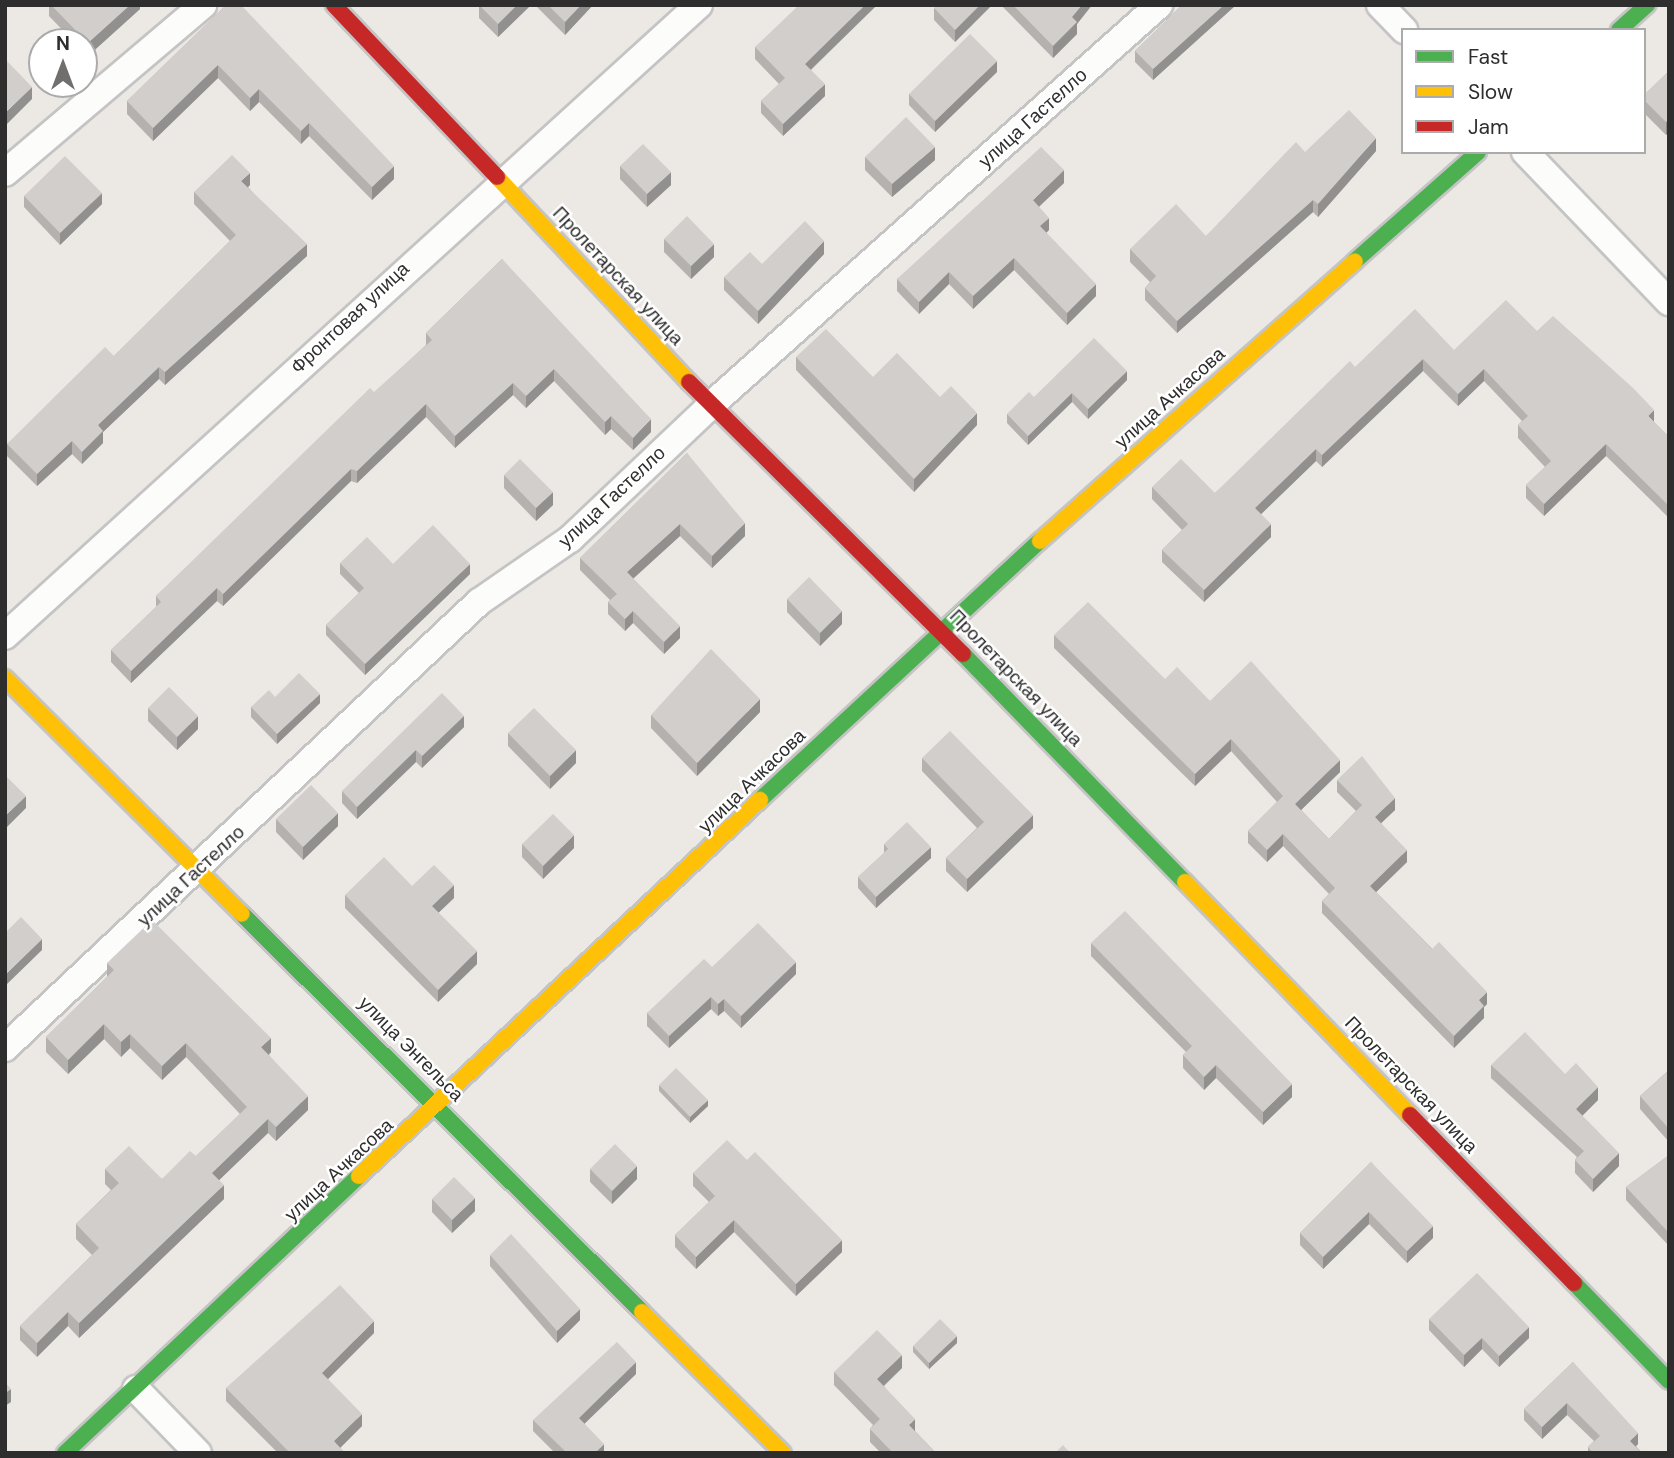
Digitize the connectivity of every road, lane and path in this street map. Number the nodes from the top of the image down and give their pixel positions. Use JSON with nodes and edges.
{"nodes":[{"id":1,"x":204,"y":5,"type":"edge"},
{"id":2,"x":334,"y":5,"type":"edge"},
{"id":3,"x":699,"y":5,"type":"edge"},
{"id":4,"x":1159,"y":5,"type":"edge"},
{"id":5,"x":1380,"y":5,"type":"edge"},
{"id":6,"x":1647,"y":5,"type":"edge"},
{"id":7,"x":1402,"y":28,"type":"edge"},
{"id":8,"x":1621,"y":28,"type":"edge"},
{"id":9,"x":1476,"y":154,"type":"edge"},
{"id":10,"x":1527,"y":154,"type":"edge"},
{"id":11,"x":5,"y":173,"type":"edge"},
{"id":12,"x":499,"y":181,"type":"junction"},
{"id":13,"x":1669,"y":302,"type":"edge"},
{"id":14,"x":711,"y":405,"type":"junction"},
{"id":15,"x":940,"y":630,"type":"junction"},
{"id":16,"x":5,"y":636,"type":"edge"},
{"id":17,"x":5,"y":678,"type":"edge"},
{"id":18,"x":197,"y":868,"type":"junction"},
{"id":19,"x":5,"y":1048,"type":"edge"},
{"id":20,"x":439,"y":1106,"type":"junction"},
{"id":21,"x":1669,"y":1381,"type":"edge"},
{"id":22,"x":136,"y":1389,"type":"junction"},
{"id":23,"x":65,"y":1453,"type":"edge"},
{"id":24,"x":198,"y":1453,"type":"edge"},
{"id":25,"x":783,"y":1453,"type":"edge"}],
"edges":[{"from":1,"to":11,"type":"street"},
{"from":2,"to":12,"type":"street","name":"Пролетарская улица"},
{"from":3,"to":12,"type":"street","name":"Фронтовая улица"},
{"from":4,"to":14,"type":"street","name":"улица Гастелло"},
{"from":5,"to":7,"type":"street"},
{"from":6,"to":8,"type":"street"},
{"from":9,"to":15,"type":"street","name":"улица Ачкасова"},
{"from":10,"to":13,"type":"street"},
{"from":12,"to":14,"type":"street","name":"Пролетарская улица"},
{"from":12,"to":16,"type":"street","name":"Фронтовая улица"},
{"from":14,"to":15,"type":"street","name":"Пролетарская улица"},
{"from":14,"to":18,"type":"street","name":"улица Гастелло"},
{"from":15,"to":20,"type":"street","name":"улица Ачкасова"},
{"from":15,"to":21,"type":"street","name":"Пролетарская улица"},
{"from":17,"to":18,"type":"street","name":"улица Энгельса"},
{"from":18,"to":19,"type":"street","name":"улица Гастелло"},
{"from":18,"to":20,"type":"street","name":"улица Энгельса"},
{"from":20,"to":22,"type":"street","name":"улица Ачкасова"},
{"from":20,"to":25,"type":"street","name":"улица Энгельса"},
{"from":22,"to":23,"type":"street","name":"улица Ачкасова"},
{"from":22,"to":24,"type":"street"}]}
